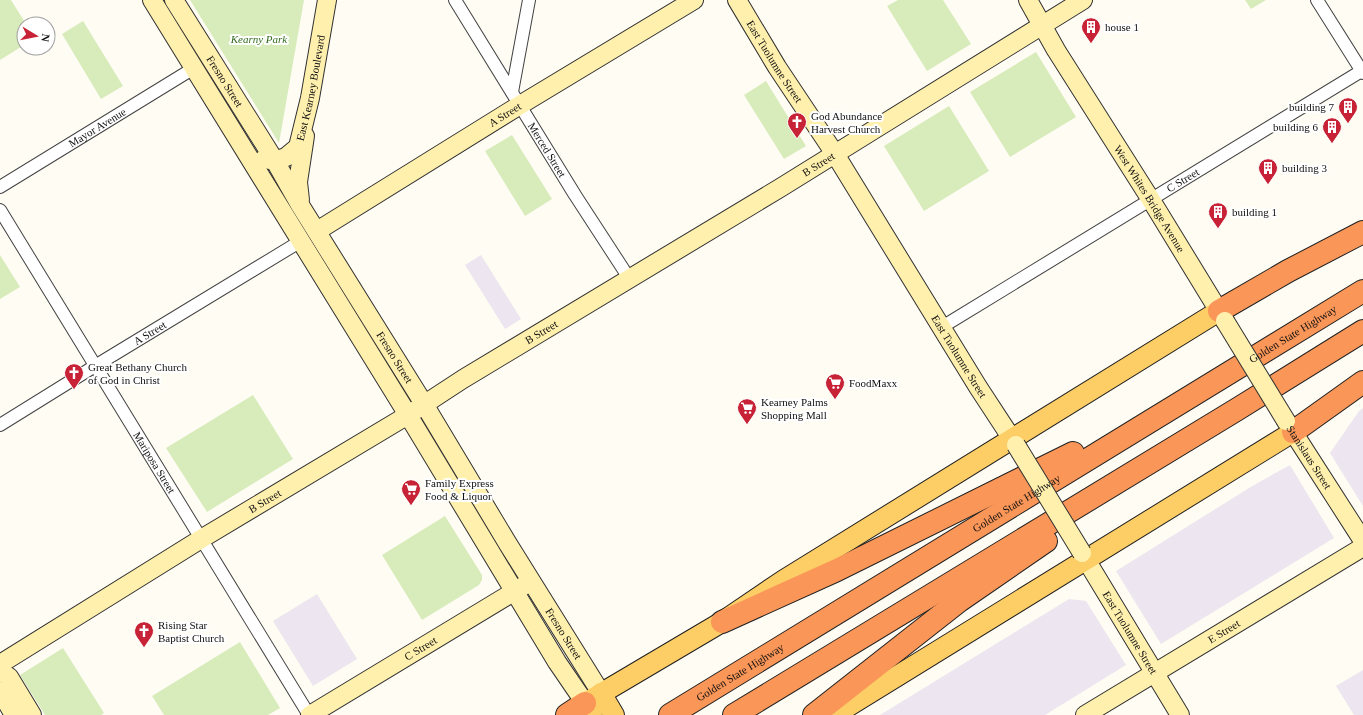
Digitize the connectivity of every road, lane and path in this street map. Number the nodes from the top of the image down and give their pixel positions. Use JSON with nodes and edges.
{"nodes":[{"id":1,"x":174,"y":0,"type":"edge"},
{"id":2,"x":327,"y":0,"type":"edge"},
{"id":3,"x":455,"y":0,"type":"edge"},
{"id":4,"x":529,"y":0,"type":"edge"},
{"id":5,"x":694,"y":0,"type":"edge"},
{"id":6,"x":737,"y":0,"type":"edge"},
{"id":7,"x":747,"y":0,"type":"edge"},
{"id":8,"x":1028,"y":0,"type":"edge"},
{"id":9,"x":1083,"y":0,"type":"edge"},
{"id":10,"x":1317,"y":0,"type":"edge"},
{"id":11,"x":158,"y":4,"type":"edge"},
{"id":12,"x":1067,"y":10,"type":"junction"},
{"id":13,"x":750,"y":23,"type":"junction"},
{"id":14,"x":1043,"y":26,"type":"junction"},
{"id":15,"x":1056,"y":50,"type":"junction"},
{"id":16,"x":194,"y":68,"type":"junction"},
{"id":17,"x":1363,"y":72,"type":"edge"},
{"id":18,"x":310,"y":98,"type":"junction"},
{"id":19,"x":516,"y":99,"type":"junction"},
{"id":20,"x":222,"y":113,"type":"junction"},
{"id":21,"x":835,"y":154,"type":"junction"},
{"id":22,"x":275,"y":161,"type":"junction"},
{"id":23,"x":0,"y":187,"type":"edge"},
{"id":24,"x":1151,"y":200,"type":"junction"},
{"id":25,"x":300,"y":205,"type":"junction"},
{"id":26,"x":0,"y":210,"type":"edge"},
{"id":27,"x":317,"y":231,"type":"junction"},
{"id":28,"x":1363,"y":232,"type":"edge"},
{"id":29,"x":301,"y":241,"type":"junction"},
{"id":30,"x":629,"y":278,"type":"junction"},
{"id":31,"x":1363,"y":291,"type":"edge"},
{"id":32,"x":1222,"y":316,"type":"junction"},
{"id":33,"x":942,"y":327,"type":"junction"},
{"id":34,"x":1363,"y":331,"type":"edge"},
{"id":35,"x":95,"y":366,"type":"junction"},
{"id":36,"x":1256,"y":373,"type":"joint"},
{"id":37,"x":1363,"y":382,"type":"edge"},
{"id":38,"x":1210,"y":384,"type":"junction"},
{"id":39,"x":424,"y":404,"type":"junction"},
{"id":40,"x":1236,"y":410,"type":"junction"},
{"id":41,"x":408,"y":415,"type":"junction"},
{"id":42,"x":0,"y":425,"type":"edge"},
{"id":43,"x":1290,"y":427,"type":"junction"},
{"id":44,"x":1014,"y":442,"type":"junction"},
{"id":45,"x":201,"y":539,"type":"junction"},
{"id":46,"x":1363,"y":541,"type":"edge"},
{"id":47,"x":1363,"y":547,"type":"edge"},
{"id":48,"x":1084,"y":556,"type":"junction"},
{"id":49,"x":531,"y":581,"type":"junction"},
{"id":50,"x":514,"y":592,"type":"junction"},
{"id":51,"x":722,"y":622,"type":"junction"},
{"id":52,"x":0,"y":664,"type":"edge"},
{"id":53,"x":0,"y":671,"type":"edge"},
{"id":54,"x":1154,"y":672,"type":"junction"},
{"id":55,"x":0,"y":691,"type":"edge"},
{"id":56,"x":594,"y":709,"type":"edge"},
{"id":57,"x":14,"y":715,"type":"edge"},
{"id":58,"x":32,"y":715,"type":"edge"},
{"id":59,"x":309,"y":715,"type":"edge"},
{"id":60,"x":670,"y":715,"type":"edge"},
{"id":61,"x":734,"y":715,"type":"edge"},
{"id":62,"x":814,"y":715,"type":"edge"},
{"id":63,"x":834,"y":715,"type":"edge"},
{"id":64,"x":1085,"y":715,"type":"edge"},
{"id":65,"x":1180,"y":715,"type":"edge"}],
"edges":[{"from":1,"to":22,"type":"main road","name":"Fresno Street"},
{"from":2,"to":18,"type":"main road","name":"East Kearney Boulevard"},
{"from":3,"to":19,"type":"street","name":"Merced Street"},
{"from":4,"to":19,"type":"street"},
{"from":5,"to":19,"type":"main road","name":"A Street"},
{"from":6,"to":13,"type":"main road","name":"East Tuolumne Street"},
{"from":7,"to":13,"type":"main road"},
{"from":8,"to":14,"type":"main road"},
{"from":9,"to":12,"type":"main road","name":"B Street"},
{"from":10,"to":17,"type":"street"},
{"from":11,"to":16,"type":"main road","name":"Fresno Street"},
{"from":12,"to":14,"type":"main road","name":"B Street"},
{"from":12,"to":15,"type":"main road"},
{"from":13,"to":21,"type":"main road","name":"East Tuolumne Street"},
{"from":14,"to":15,"type":"main road","name":"West Whites Bridge Avenue"},
{"from":14,"to":21,"type":"main road","name":"B Street"},
{"from":15,"to":24,"type":"main road","name":"West Whites Bridge Avenue"},
{"from":16,"to":20,"type":"main road","name":"Fresno Street"},
{"from":16,"to":23,"type":"street","name":"Mayor Avenue"},
{"from":17,"to":24,"type":"street","name":"C Street"},
{"from":18,"to":22,"type":"main road","name":"East Kearney Boulevard"},
{"from":18,"to":25,"type":"main road"},
{"from":19,"to":27,"type":"main road","name":"A Street"},
{"from":19,"to":30,"type":"street","name":"Merced Street"},
{"from":20,"to":22,"type":"main road"},
{"from":20,"to":29,"type":"main road","name":"Fresno Street"},
{"from":21,"to":30,"type":"main road","name":"B Street"},
{"from":21,"to":33,"type":"main road","name":"East Tuolumne Street"},
{"from":22,"to":25,"type":"main road","name":"Fresno Street"},
{"from":24,"to":32,"type":"main road","name":"West Whites Bridge Avenue"},
{"from":24,"to":33,"type":"street","name":"C Street"},
{"from":25,"to":27,"type":"main road","name":"Fresno Street"},
{"from":26,"to":35,"type":"street","name":"Mariposa Street"},
{"from":27,"to":39,"type":"main road","name":"Fresno Street"},
{"from":28,"to":32,"type":"highway"},
{"from":29,"to":35,"type":"street","name":"A Street"},
{"from":29,"to":41,"type":"main road","name":"Fresno Street"},
{"from":30,"to":39,"type":"main road","name":"B Street"},
{"from":31,"to":38,"type":"highway","name":"Golden State Highway"},
{"from":32,"to":36,"type":"main road","name":"West Whites Bridge Avenue","bridge":true},
{"from":32,"to":44,"type":"main road"},
{"from":33,"to":44,"type":"main road","name":"East Tuolumne Street"},
{"from":34,"to":40,"type":"highway"},
{"from":35,"to":42,"type":"street","name":"A Street"},
{"from":35,"to":45,"type":"street","name":"Mariposa Street"},
{"from":36,"to":43,"type":"main road","name":"Stanislaus Street","bridge":true},
{"from":37,"to":43,"type":"highway"},
{"from":38,"to":51,"type":"highway"},
{"from":38,"to":60,"type":"highway","name":"Golden State Highway"},
{"from":39,"to":41,"type":"main road","name":"B Street"},
{"from":39,"to":49,"type":"main road","name":"Fresno Street"},
{"from":40,"to":61,"type":"highway"},
{"from":40,"to":62,"type":"highway"},
{"from":41,"to":45,"type":"main road","name":"B Street"},
{"from":41,"to":50,"type":"main road","name":"Fresno Street"},
{"from":43,"to":46,"type":"main road","name":"Stanislaus Street"},
{"from":43,"to":48,"type":"main road"},
{"from":44,"to":48,"type":"main road","name":"East Tuolumne Street","bridge":true},
{"from":44,"to":51,"type":"main road"},
{"from":45,"to":52,"type":"main road","name":"B Street"},
{"from":45,"to":59,"type":"street","name":"Mariposa Street"},
{"from":47,"to":54,"type":"main road","name":"E Street"},
{"from":48,"to":54,"type":"main road","name":"East Tuolumne Street"},
{"from":48,"to":63,"type":"main road"},
{"from":49,"to":50,"type":"main road","name":"C Street"},
{"from":49,"to":56,"type":"main road","name":"Fresno Street"},
{"from":50,"to":56,"type":"main road","name":"Fresno Street"},
{"from":50,"to":59,"type":"main road","name":"C Street"},
{"from":51,"to":56,"type":"main road"},
{"from":53,"to":58,"type":"main road"},
{"from":54,"to":64,"type":"main road","name":"E Street"},
{"from":54,"to":65,"type":"main road","name":"East Tuolumne Street"},
{"from":55,"to":57,"type":"main road"}]}
